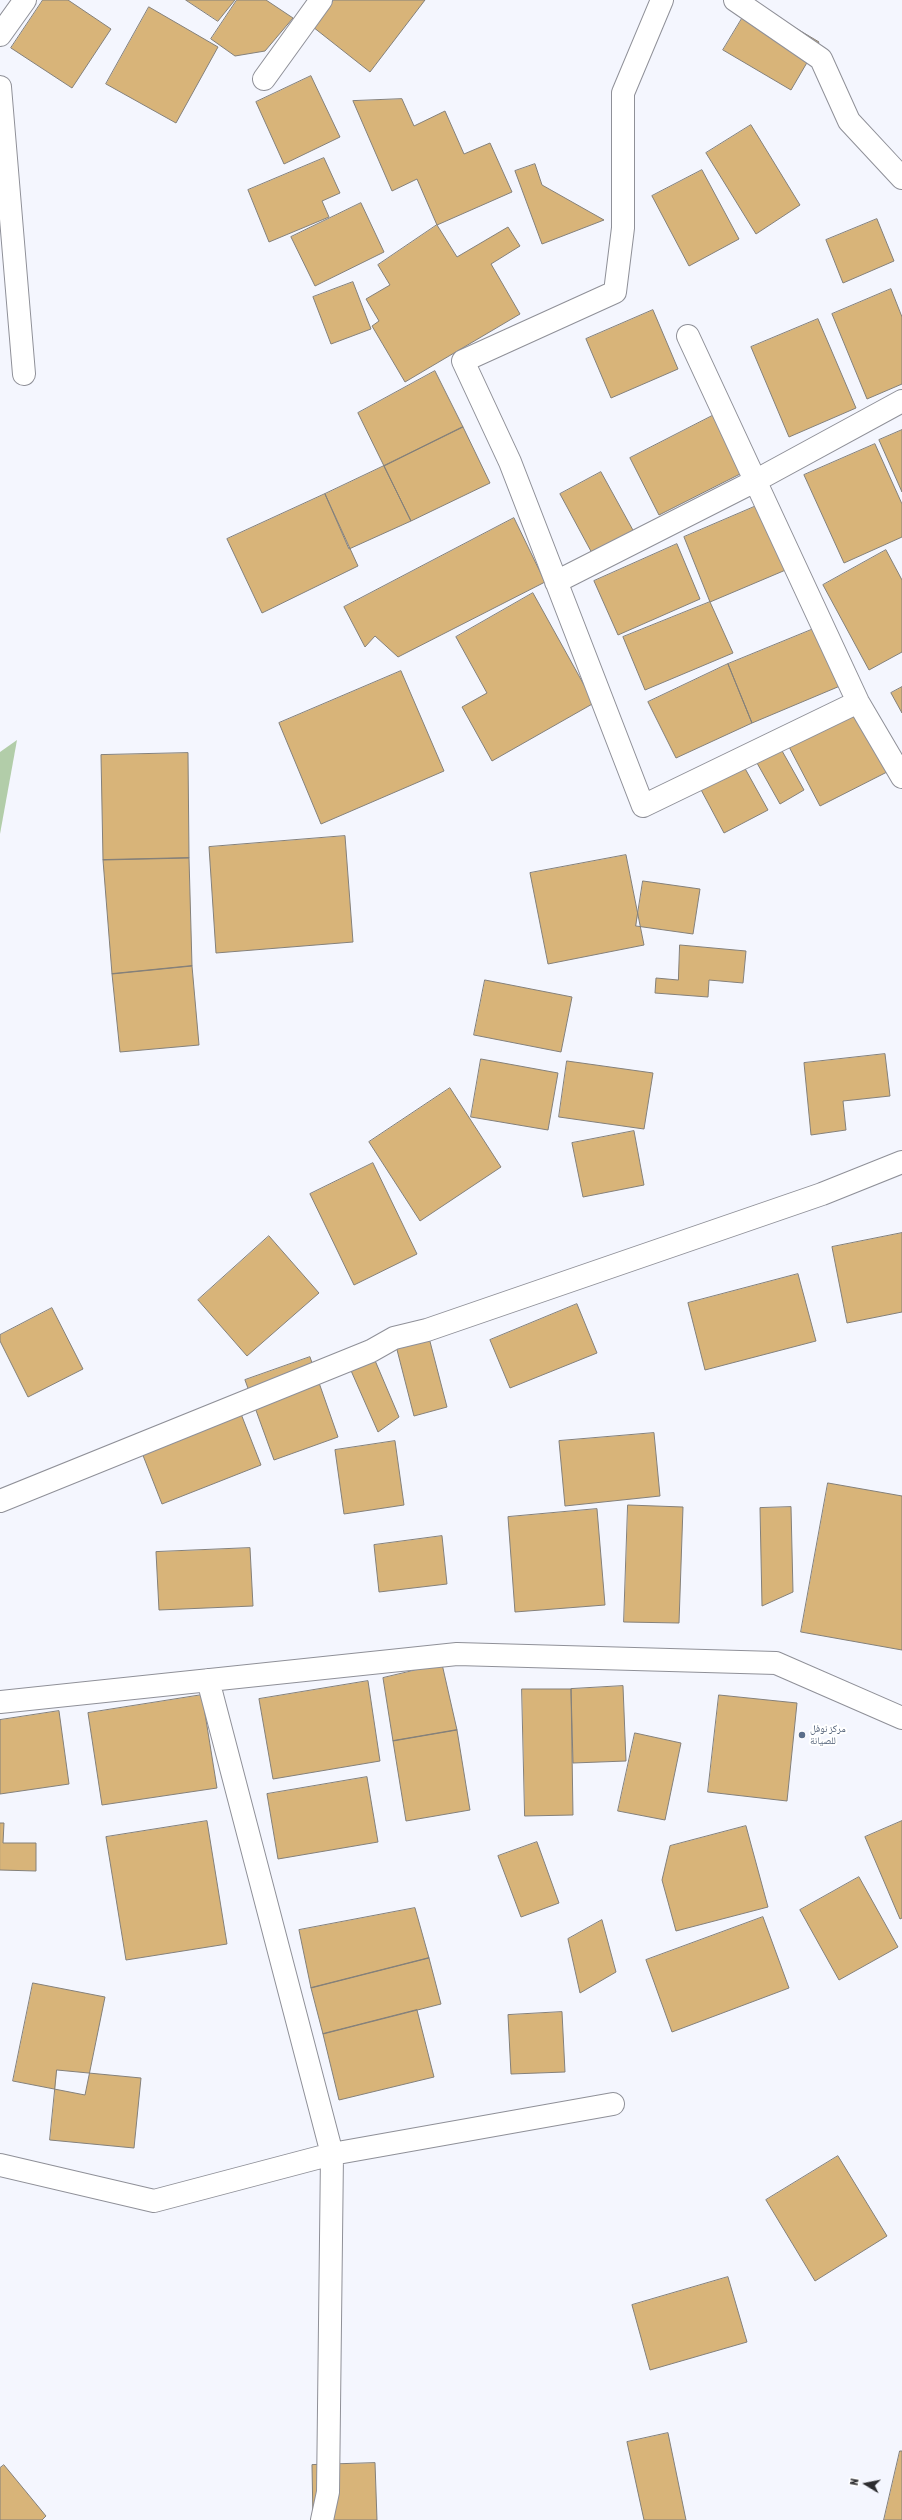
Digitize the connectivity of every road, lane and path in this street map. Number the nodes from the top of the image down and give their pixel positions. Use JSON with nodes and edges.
{"nodes":[{"id":1,"x":25,"y":0,"type":"edge"},
{"id":2,"x":321,"y":0,"type":"edge"},
{"id":3,"x":662,"y":0,"type":"edge"},
{"id":4,"x":735,"y":0,"type":"edge"},
{"id":5,"x":0,"y":35,"type":"edge"},
{"id":6,"x":264,"y":79,"type":"dead end"},
{"id":7,"x":0,"y":88,"type":"edge"},
{"id":8,"x":902,"y":178,"type":"edge"},
{"id":9,"x":688,"y":336,"type":"dead end"},
{"id":10,"x":24,"y":374,"type":"dead end"},
{"id":11,"x":902,"y":401,"type":"edge"},
{"id":12,"x":755,"y":481,"type":"junction"},
{"id":13,"x":556,"y":582,"type":"junction"},
{"id":14,"x":858,"y":702,"type":"junction"},
{"id":15,"x":902,"y":777,"type":"edge"},
{"id":16,"x":902,"y":1162,"type":"edge"},
{"id":17,"x":0,"y":1501,"type":"edge"},
{"id":18,"x":208,"y":1680,"type":"junction"},
{"id":19,"x":0,"y":1702,"type":"edge"},
{"id":20,"x":902,"y":1718,"type":"edge"},
{"id":21,"x":613,"y":2104,"type":"dead end"},
{"id":22,"x":332,"y":2154,"type":"junction"},
{"id":23,"x":0,"y":2165,"type":"edge"},
{"id":24,"x":322,"y":2520,"type":"edge"}],
"edges":[{"from":1,"to":5,"type":"street"},
{"from":2,"to":6,"type":"street"},
{"from":3,"to":13,"type":"street"},
{"from":4,"to":8,"type":"street"},
{"from":7,"to":10,"type":"street"},
{"from":9,"to":12,"type":"street"},
{"from":11,"to":12,"type":"street"},
{"from":12,"to":13,"type":"street"},
{"from":12,"to":14,"type":"street"},
{"from":13,"to":14,"type":"street"},
{"from":14,"to":15,"type":"street"},
{"from":16,"to":17,"type":"street"},
{"from":18,"to":19,"type":"street"},
{"from":18,"to":20,"type":"street"},
{"from":18,"to":22,"type":"street"},
{"from":21,"to":22,"type":"street"},
{"from":22,"to":23,"type":"street"},
{"from":22,"to":24,"type":"street"}]}
